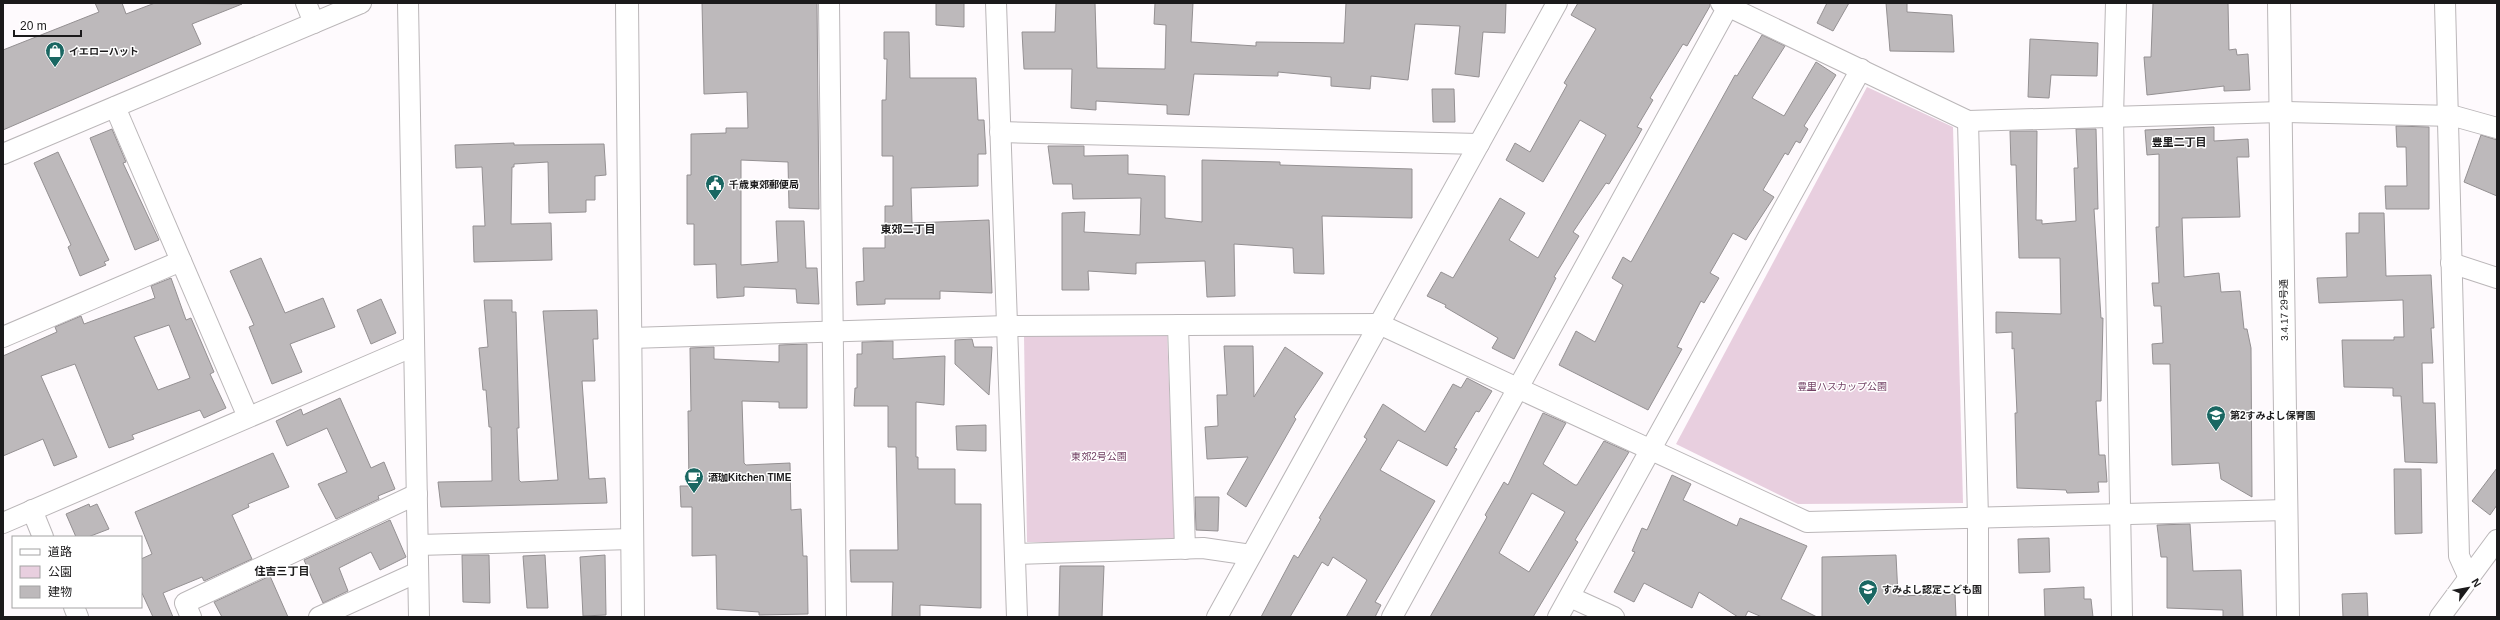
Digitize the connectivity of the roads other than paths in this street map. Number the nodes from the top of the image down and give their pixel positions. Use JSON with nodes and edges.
{"nodes":[{"id":1,"x":306,"y":3,"type":"edge"},
{"id":2,"x":361,"y":3,"type":"edge"},
{"id":3,"x":408,"y":3,"type":"edge"},
{"id":4,"x":627,"y":3,"type":"edge"},
{"id":5,"x":829,"y":3,"type":"edge"},
{"id":6,"x":996,"y":3,"type":"edge"},
{"id":7,"x":1557,"y":3,"type":"edge"},
{"id":8,"x":2116,"y":3,"type":"edge"},
{"id":9,"x":2279,"y":3,"type":"edge"},
{"id":10,"x":2445,"y":3,"type":"edge"},
{"id":11,"x":1727,"y":4,"type":"edge"},
{"id":12,"x":314,"y":23,"type":"junction"},
{"id":13,"x":1861,"y":70,"type":"junction"},
{"id":14,"x":115,"y":107,"type":"junction"},
{"id":15,"x":2280,"y":112,"type":"junction"},
{"id":16,"x":2447,"y":116,"type":"junction"},
{"id":17,"x":2113,"y":117,"type":"junction"},
{"id":18,"x":1968,"y":121,"type":"junction"},
{"id":19,"x":2497,"y":128,"type":"edge"},
{"id":20,"x":1000,"y":132,"type":"junction"},
{"id":21,"x":1479,"y":144,"type":"junction"},
{"id":22,"x":3,"y":154,"type":"edge"},
{"id":23,"x":181,"y":261,"type":"junction"},
{"id":24,"x":2451,"y":263,"type":"junction"},
{"id":25,"x":2497,"y":278,"type":"edge"},
{"id":26,"x":1379,"y":324,"type":"junction"},
{"id":27,"x":1178,"y":325,"type":"junction"},
{"id":28,"x":1007,"y":326,"type":"junction"},
{"id":29,"x":833,"y":331,"type":"junction"},
{"id":30,"x":3,"y":337,"type":"edge"},
{"id":31,"x":631,"y":338,"type":"junction"},
{"id":32,"x":414,"y":346,"type":"junction"},
{"id":33,"x":1517,"y":388,"type":"junction"},
{"id":34,"x":248,"y":417,"type":"junction"},
{"id":35,"x":1650,"y":450,"type":"junction"},
{"id":36,"x":417,"y":494,"type":"junction"},
{"id":37,"x":32,"y":510,"type":"junction"},
{"id":38,"x":2287,"y":510,"type":"junction"},
{"id":39,"x":2121,"y":514,"type":"junction"},
{"id":40,"x":1978,"y":518,"type":"junction"},
{"id":41,"x":3,"y":523,"type":"edge"},
{"id":42,"x":43,"y":536,"type":"edge"},
{"id":43,"x":632,"y":539,"type":"junction"},
{"id":44,"x":418,"y":545,"type":"junction"},
{"id":45,"x":2495,"y":547,"type":"edge"},
{"id":46,"x":1185,"y":549,"type":"junction"},
{"id":47,"x":1015,"y":554,"type":"junction"},
{"id":48,"x":1251,"y":555,"type":"junction"},
{"id":49,"x":418,"y":572,"type":"junction"},
{"id":50,"x":2469,"y":578,"type":"junction"},
{"id":51,"x":1570,"y":596,"type":"junction"},
{"id":52,"x":191,"y":617,"type":"edge"},
{"id":53,"x":319,"y":617,"type":"edge"},
{"id":54,"x":419,"y":617,"type":"edge"},
{"id":55,"x":633,"y":617,"type":"edge"},
{"id":56,"x":836,"y":617,"type":"edge"},
{"id":57,"x":1017,"y":617,"type":"edge"},
{"id":58,"x":1217,"y":617,"type":"edge"},
{"id":59,"x":1392,"y":617,"type":"edge"},
{"id":60,"x":1558,"y":617,"type":"edge"},
{"id":61,"x":1614,"y":617,"type":"edge"},
{"id":62,"x":1978,"y":617,"type":"edge"},
{"id":63,"x":2122,"y":617,"type":"edge"},
{"id":64,"x":2288,"y":617,"type":"edge"},
{"id":65,"x":2440,"y":617,"type":"edge"}],
"edges":[{"from":1,"to":12,"type":"street"},
{"from":2,"to":12,"type":"street"},
{"from":3,"to":32,"type":"street"},
{"from":4,"to":31,"type":"street"},
{"from":5,"to":29,"type":"street"},
{"from":6,"to":20,"type":"street"},
{"from":7,"to":21,"type":"street"},
{"from":8,"to":17,"type":"street"},
{"from":9,"to":15,"type":"street","name":"3.4.17 29号通"},
{"from":10,"to":16,"type":"street"},
{"from":11,"to":13,"type":"street"},
{"from":11,"to":33,"type":"street"},
{"from":12,"to":14,"type":"street"},
{"from":13,"to":18,"type":"street"},
{"from":13,"to":35,"type":"street"},
{"from":14,"to":22,"type":"street"},
{"from":14,"to":23,"type":"street"},
{"from":15,"to":16,"type":"street"},
{"from":15,"to":17,"type":"street"},
{"from":15,"to":38,"type":"street","name":"3.4.17 29号通"},
{"from":16,"to":19,"type":"street"},
{"from":16,"to":24,"type":"street"},
{"from":17,"to":18,"type":"street"},
{"from":17,"to":39,"type":"street"},
{"from":18,"to":40,"type":"street"},
{"from":20,"to":21,"type":"street"},
{"from":20,"to":28,"type":"street"},
{"from":21,"to":26,"type":"street"},
{"from":23,"to":30,"type":"street"},
{"from":23,"to":34,"type":"street"},
{"from":24,"to":25,"type":"street"},
{"from":24,"to":50,"type":"street"},
{"from":26,"to":27,"type":"street"},
{"from":26,"to":33,"type":"street"},
{"from":26,"to":48,"type":"street"},
{"from":27,"to":28,"type":"street"},
{"from":27,"to":46,"type":"street"},
{"from":28,"to":29,"type":"street"},
{"from":28,"to":47,"type":"street"},
{"from":29,"to":31,"type":"street"},
{"from":29,"to":56,"type":"street"},
{"from":31,"to":43,"type":"street"},
{"from":32,"to":34,"type":"street"},
{"from":32,"to":36,"type":"street"},
{"from":33,"to":35,"type":"street"},
{"from":33,"to":59,"type":"street"},
{"from":34,"to":37,"type":"street"},
{"from":35,"to":40,"type":"street"},
{"from":35,"to":51,"type":"street"},
{"from":36,"to":44,"type":"street"},
{"from":36,"to":52,"type":"street"},
{"from":37,"to":41,"type":"street"},
{"from":37,"to":42,"type":"street"},
{"from":38,"to":39,"type":"street"},
{"from":38,"to":64,"type":"street","name":"3.4.17 29号通"},
{"from":39,"to":40,"type":"street"},
{"from":39,"to":63,"type":"street"},
{"from":40,"to":62,"type":"street"},
{"from":43,"to":44,"type":"street"},
{"from":43,"to":55,"type":"street"},
{"from":44,"to":49,"type":"street"},
{"from":45,"to":50,"type":"street"},
{"from":46,"to":47,"type":"street"},
{"from":46,"to":48,"type":"street"},
{"from":47,"to":57,"type":"street"},
{"from":48,"to":58,"type":"street"},
{"from":49,"to":53,"type":"street"},
{"from":49,"to":54,"type":"street"},
{"from":50,"to":65,"type":"street"},
{"from":51,"to":60,"type":"street"},
{"from":51,"to":61,"type":"street"}]}
